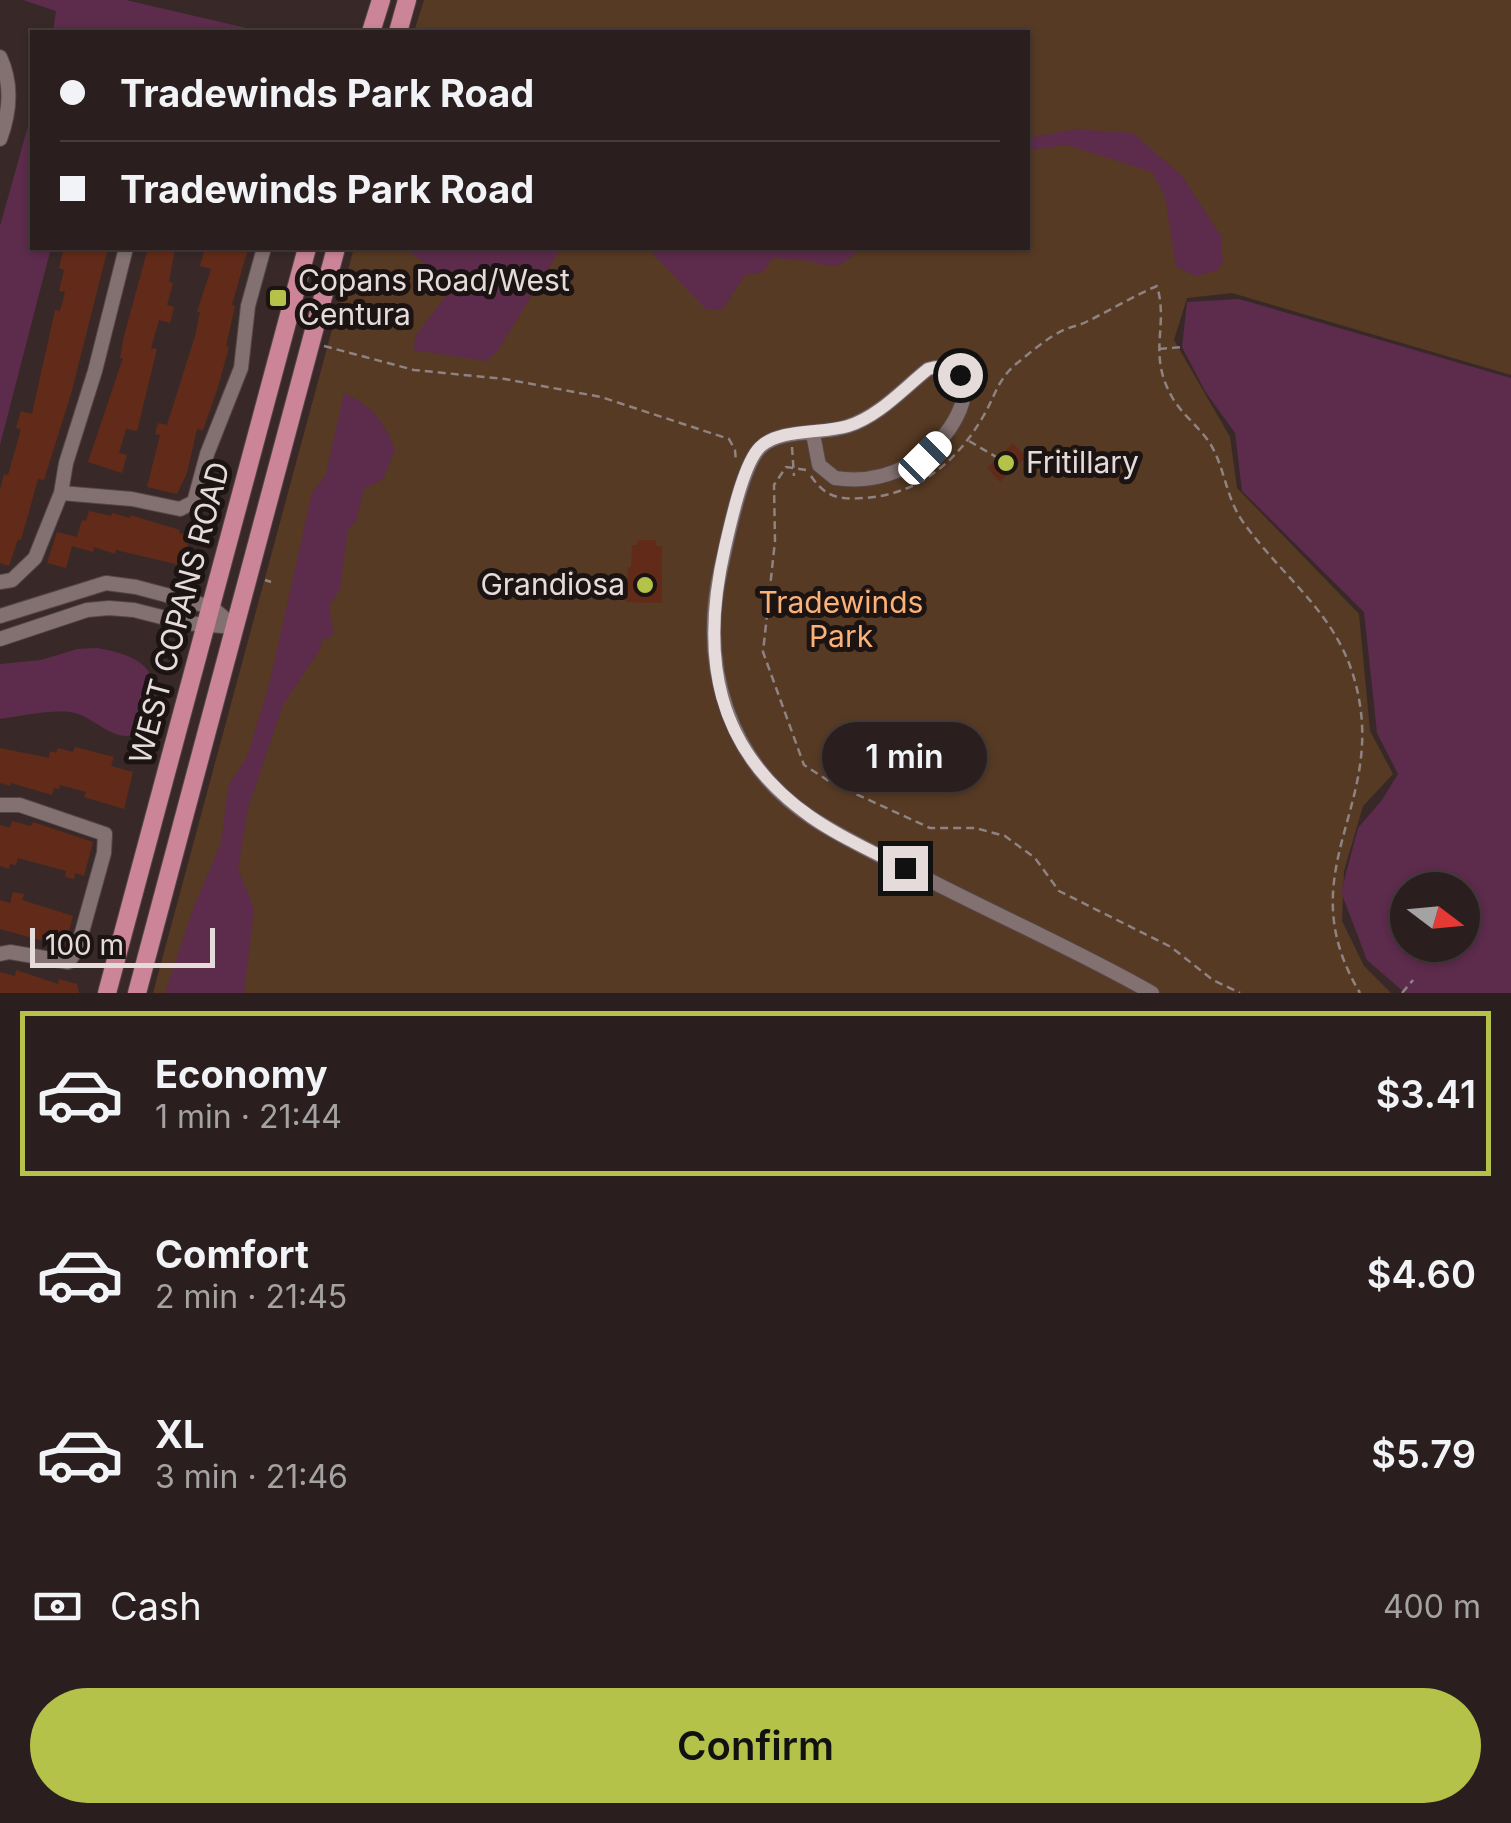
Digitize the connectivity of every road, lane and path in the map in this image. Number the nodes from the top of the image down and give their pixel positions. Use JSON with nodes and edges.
{"nodes":[{"id":1,"x":381,"y":0,"type":"edge"},
{"id":2,"x":407,"y":0,"type":"edge"},
{"id":3,"x":372,"y":30,"type":"edge"},
{"id":4,"x":399,"y":30,"type":"edge"},
{"id":5,"x":2,"y":60,"type":"edge"},
{"id":6,"x":0,"y":140,"type":"edge"},
{"id":7,"x":125,"y":250,"type":"edge"},
{"id":8,"x":263,"y":250,"type":"edge"},
{"id":9,"x":306,"y":250,"type":"edge"},
{"id":10,"x":336,"y":250,"type":"edge"},
{"id":11,"x":298,"y":280,"type":"junction"},
{"id":12,"x":326,"y":288,"type":"junction"},
{"id":13,"x":314,"y":333,"type":"junction"},
{"id":14,"x":1182,"y":348,"type":"dead end"},
{"id":15,"x":1157,"y":349,"type":"junction"},
{"id":16,"x":814,"y":434,"type":"junction"},
{"id":17,"x":792,"y":436,"type":"junction"},
{"id":18,"x":967,"y":440,"type":"junction"},
{"id":19,"x":998,"y":458,"type":"dead end"},
{"id":20,"x":736,"y":466,"type":"dead end"},
{"id":21,"x":793,"y":466,"type":"junction"},
{"id":22,"x":794,"y":476,"type":"dead end"},
{"id":23,"x":61,"y":494,"type":"junction"},
{"id":24,"x":265,"y":580,"type":"dead end"},
{"id":25,"x":0,"y":582,"type":"edge"},
{"id":26,"x":272,"y":582,"type":"dead end"},
{"id":27,"x":106,"y":583,"type":"junction"},
{"id":28,"x":210,"y":607,"type":"junction"},
{"id":29,"x":109,"y":608,"type":"junction"},
{"id":30,"x":0,"y":616,"type":"edge"},
{"id":31,"x":205,"y":626,"type":"junction"},
{"id":32,"x":235,"y":627,"type":"junction"},
{"id":33,"x":0,"y":639,"type":"edge"},
{"id":34,"x":0,"y":805,"type":"edge"},
{"id":35,"x":0,"y":954,"type":"edge"},
{"id":36,"x":1413,"y":980,"type":"dead end"},
{"id":37,"x":107,"y":993,"type":"edge"},
{"id":38,"x":137,"y":993,"type":"edge"},
{"id":39,"x":1152,"y":993,"type":"edge"},
{"id":40,"x":1240,"y":993,"type":"edge"},
{"id":41,"x":1360,"y":993,"type":"edge"},
{"id":42,"x":1402,"y":993,"type":"edge"}],
"edges":[{"from":1,"to":3,"type":"main road"},
{"from":2,"to":4,"type":"main road"},
{"from":5,"to":6,"type":"street"},
{"from":7,"to":23,"type":"street"},
{"from":8,"to":23,"type":"street"},
{"from":9,"to":11,"type":"main road","name":"WEST COPANS ROAD"},
{"from":10,"to":12,"type":"main road","name":"WEST COPANS ROAD"},
{"from":11,"to":12,"type":"main road"},
{"from":11,"to":28,"type":"main road","name":"WEST COPANS ROAD"},
{"from":12,"to":13,"type":"main road","name":"WEST COPANS ROAD"},
{"from":13,"to":20,"type":"path"},
{"from":13,"to":32,"type":"main road","name":"WEST COPANS ROAD"},
{"from":14,"to":15,"type":"path"},
{"from":15,"to":18,"type":"path"},
{"from":15,"to":41,"type":"path"},
{"from":16,"to":16,"type":"street"},
{"from":16,"to":17,"type":"street"},
{"from":17,"to":21,"type":"path"},
{"from":17,"to":39,"type":"street"},
{"from":18,"to":19,"type":"path"},
{"from":18,"to":21,"type":"path"},
{"from":21,"to":22,"type":"path"},
{"from":21,"to":40,"type":"path"},
{"from":23,"to":25,"type":"street"},
{"from":24,"to":26,"type":"path"},
{"from":27,"to":28,"type":"street"},
{"from":27,"to":29,"type":"street"},
{"from":27,"to":30,"type":"street"},
{"from":28,"to":31,"type":"main road","name":"WEST COPANS ROAD"},
{"from":28,"to":32,"type":"street"},
{"from":29,"to":31,"type":"street"},
{"from":29,"to":33,"type":"street"},
{"from":31,"to":32,"type":"street"},
{"from":31,"to":37,"type":"main road","name":"WEST COPANS ROAD"},
{"from":32,"to":38,"type":"main road","name":"WEST COPANS ROAD"},
{"from":34,"to":35,"type":"street"},
{"from":36,"to":42,"type":"path"}]}
